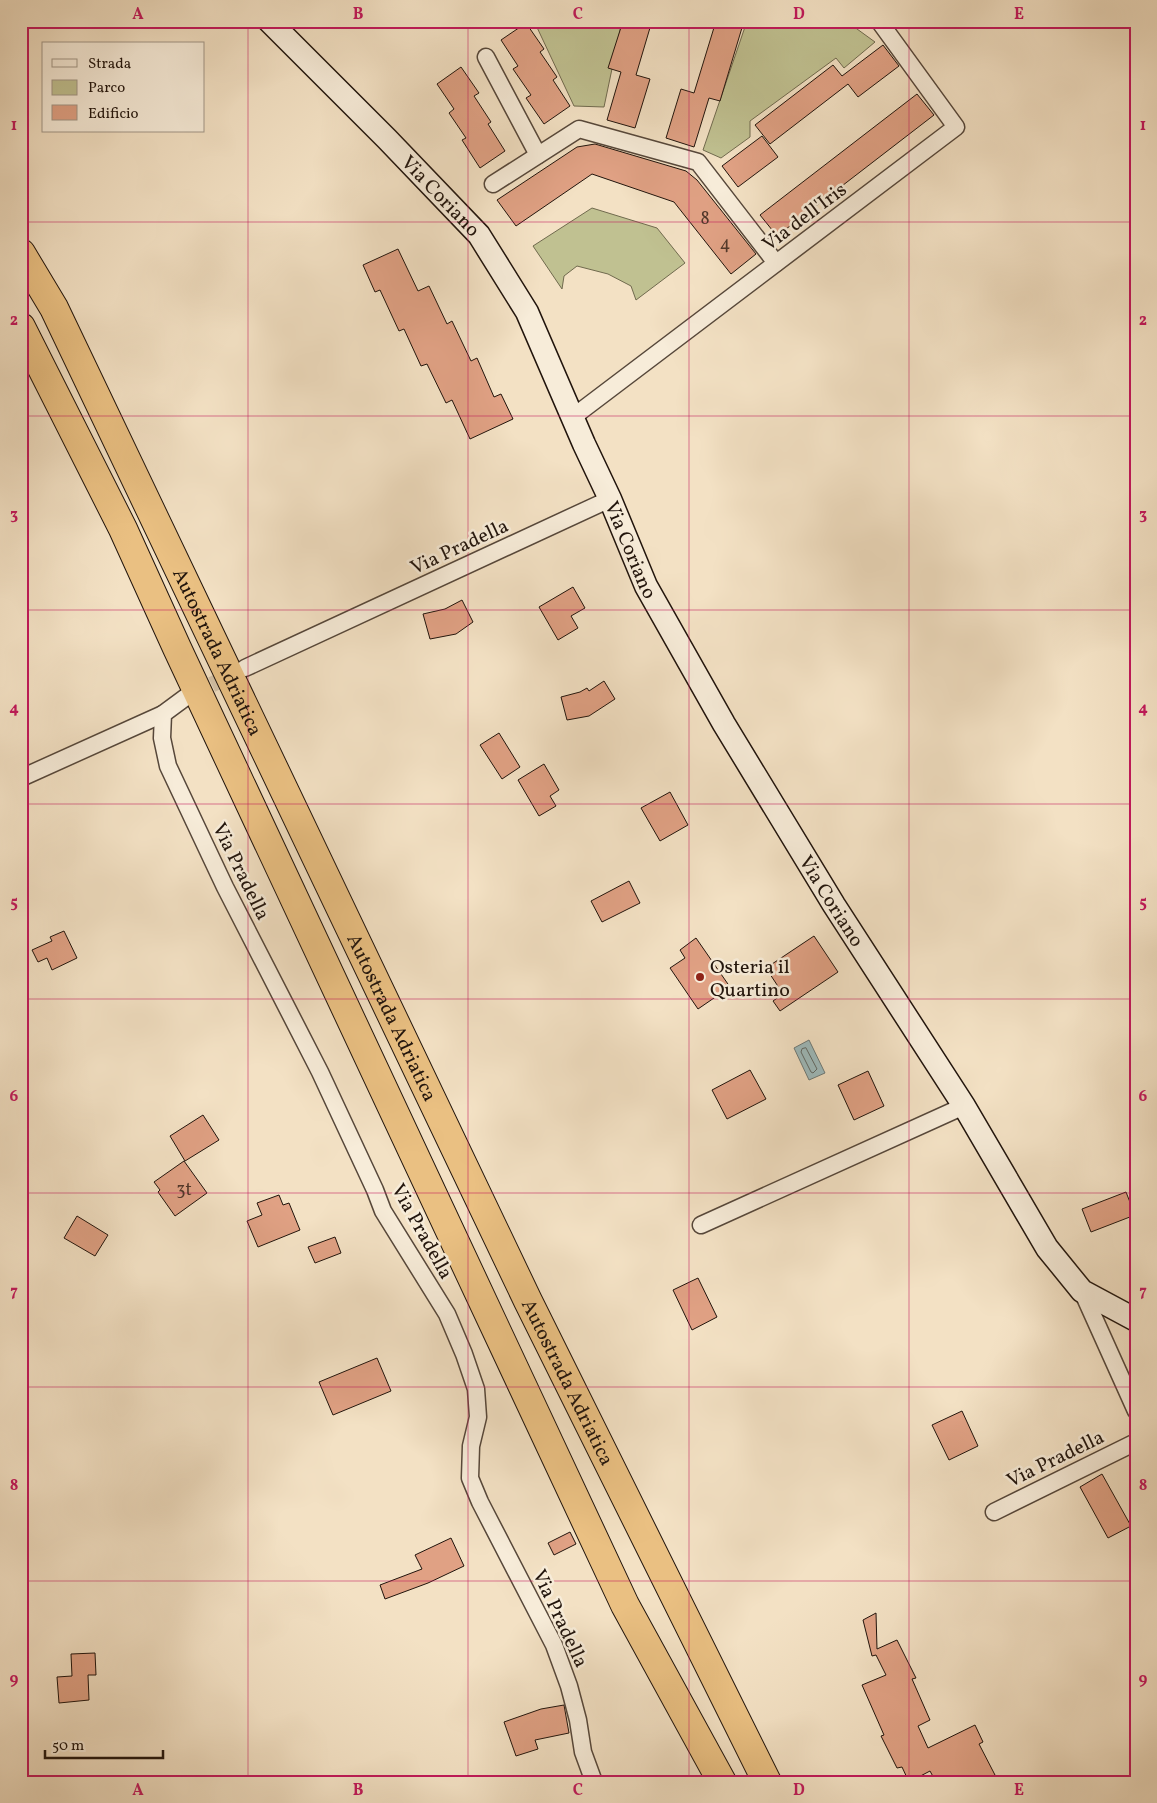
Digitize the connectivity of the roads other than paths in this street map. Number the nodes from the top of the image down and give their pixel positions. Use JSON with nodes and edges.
{"nodes":[{"id":1,"x":269,"y":21,"type":"edge"},
{"id":2,"x":879,"y":21,"type":"edge"},
{"id":3,"x":486,"y":58,"type":"dead end"},
{"id":4,"x":538,"y":156,"type":"junction"},
{"id":5,"x":493,"y":184,"type":"dead end"},
{"id":6,"x":21,"y":253,"type":"edge"},
{"id":7,"x":776,"y":263,"type":"junction"},
{"id":8,"x":21,"y":326,"type":"edge"},
{"id":9,"x":573,"y":417,"type":"junction"},
{"id":10,"x":610,"y":499,"type":"junction"},
{"id":11,"x":245,"y":668,"type":"tunnel mouth"},
{"id":12,"x":186,"y":698,"type":"tunnel mouth"},
{"id":13,"x":163,"y":714,"type":"junction"},
{"id":14,"x":21,"y":778,"type":"edge"},
{"id":15,"x":964,"y":1106,"type":"junction"},
{"id":16,"x":701,"y":1225,"type":"dead end"},
{"id":17,"x":1082,"y":1291,"type":"junction"},
{"id":18,"x":1136,"y":1320,"type":"edge"},
{"id":19,"x":1136,"y":1411,"type":"edge"},
{"id":20,"x":1136,"y":1442,"type":"edge"},
{"id":21,"x":994,"y":1512,"type":"dead end"},
{"id":22,"x":594,"y":1782,"type":"edge"},
{"id":23,"x":722,"y":1782,"type":"edge"},
{"id":24,"x":767,"y":1782,"type":"edge"}],
"edges":[{"from":1,"to":9,"type":"main road","name":"Via Coriano"},
{"from":2,"to":7,"type":"street","name":"Via dell'Iris"},
{"from":3,"to":4,"type":"street"},
{"from":4,"to":5,"type":"street"},
{"from":4,"to":7,"type":"street"},
{"from":6,"to":24,"type":"highway","name":"Autostrada Adriatica"},
{"from":7,"to":9,"type":"street","name":"Via dell'Iris"},
{"from":8,"to":23,"type":"highway","name":"Autostrada Adriatica"},
{"from":9,"to":10,"type":"main road","name":"Via Coriano"},
{"from":10,"to":11,"type":"street","name":"Via Pradella"},
{"from":10,"to":15,"type":"main road","name":"Via Coriano"},
{"from":12,"to":13,"type":"street"},
{"from":13,"to":14,"type":"street"},
{"from":13,"to":22,"type":"street","name":"Via Pradella"},
{"from":15,"to":16,"type":"street"},
{"from":15,"to":17,"type":"main road","name":"Via Coriano"},
{"from":17,"to":18,"type":"main road","name":"Via Coriano"},
{"from":17,"to":19,"type":"street"},
{"from":20,"to":21,"type":"street","name":"Via Pradella"}]}
